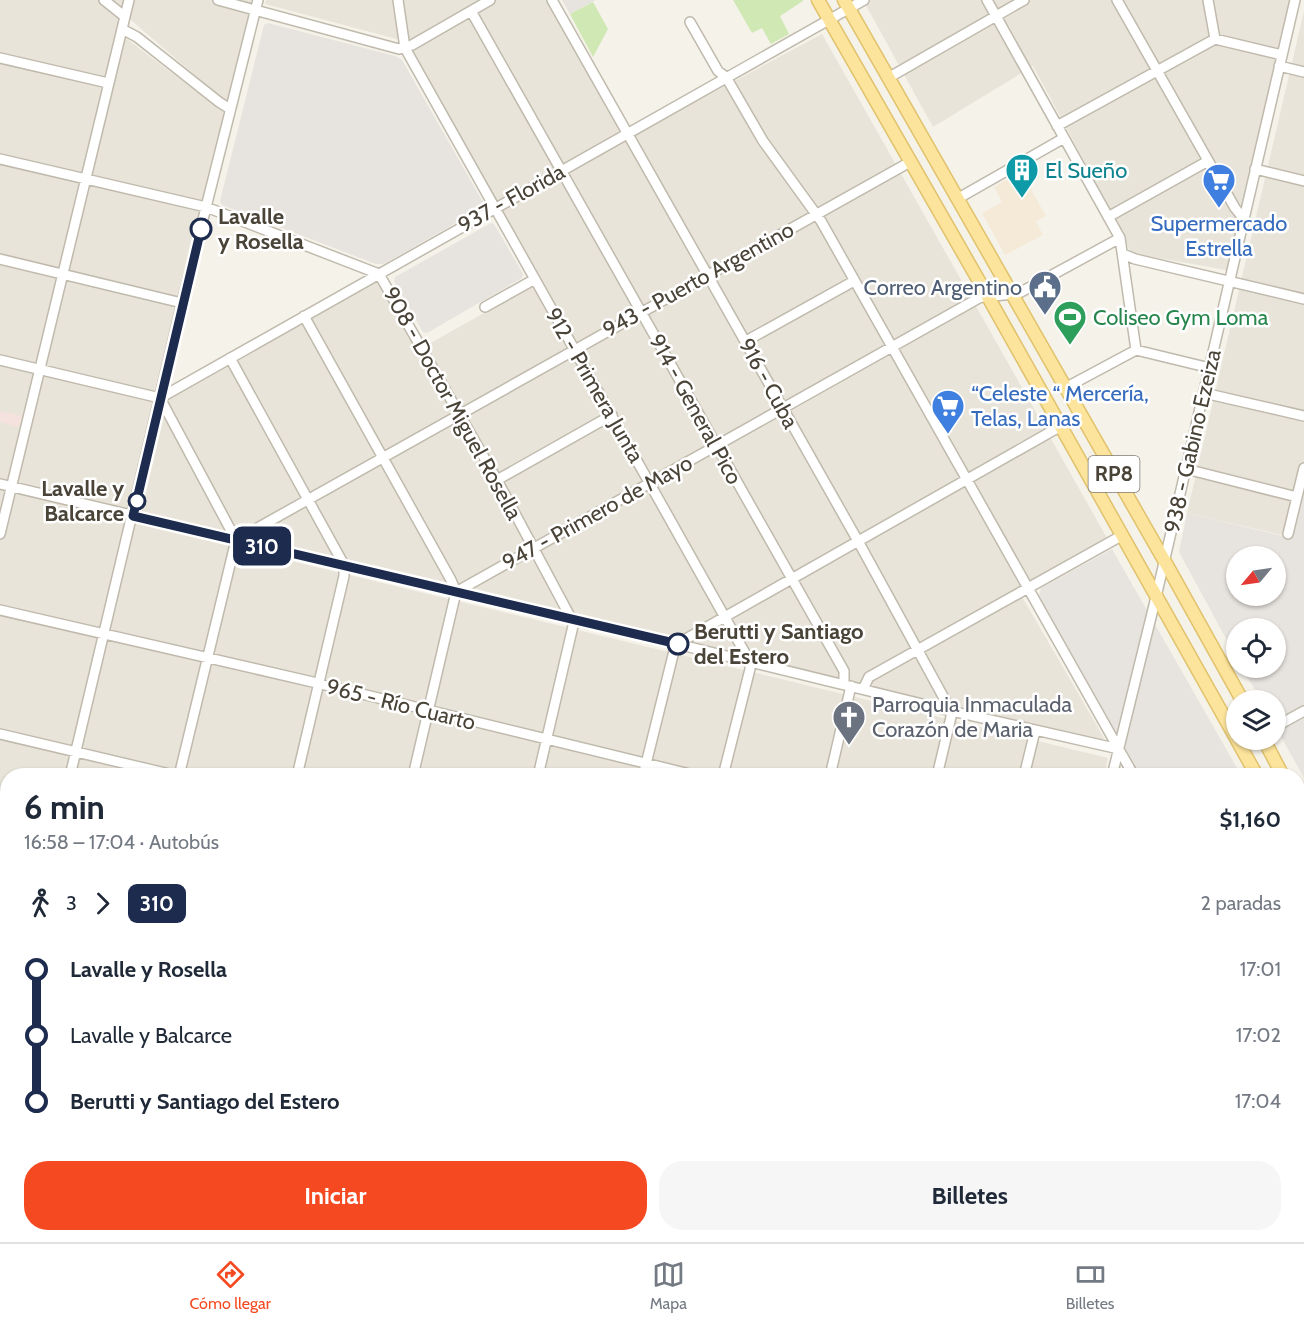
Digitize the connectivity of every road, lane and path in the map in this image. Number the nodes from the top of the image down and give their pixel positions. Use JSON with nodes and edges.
{"nodes":[{"id":1,"x":104,"y":0,"type":"edge"},
{"id":2,"x":129,"y":0,"type":"edge"},
{"id":3,"x":218,"y":0,"type":"edge"},
{"id":4,"x":398,"y":0,"type":"edge"},
{"id":5,"x":490,"y":0,"type":"edge"},
{"id":6,"x":552,"y":0,"type":"edge"},
{"id":7,"x":818,"y":0,"type":"edge"},
{"id":8,"x":864,"y":0,"type":"edge"},
{"id":9,"x":987,"y":0,"type":"edge"},
{"id":10,"x":1024,"y":0,"type":"edge"},
{"id":11,"x":1117,"y":0,"type":"edge"},
{"id":12,"x":1208,"y":0,"type":"edge"},
{"id":13,"x":1295,"y":0,"type":"edge"},
{"id":14,"x":846,"y":4,"type":"edge"},
{"id":15,"x":257,"y":5,"type":"edge"},
{"id":16,"x":471,"y":11,"type":"junction"},
{"id":17,"x":124,"y":16,"type":"junction"},
{"id":18,"x":996,"y":16,"type":"junction"},
{"id":19,"x":829,"y":20,"type":"junction"},
{"id":20,"x":690,"y":22,"type":"dead end"},
{"id":21,"x":122,"y":29,"type":"junction"},
{"id":22,"x":1215,"y":39,"type":"junction"},
{"id":23,"x":402,"y":48,"type":"junction"},
{"id":24,"x":1282,"y":55,"type":"junction"},
{"id":25,"x":0,"y":58,"type":"edge"},
{"id":26,"x":1280,"y":66,"type":"junction"},
{"id":27,"x":1156,"y":71,"type":"junction"},
{"id":28,"x":1304,"y":72,"type":"edge"},
{"id":29,"x":726,"y":77,"type":"junction"},
{"id":30,"x":888,"y":78,"type":"junction"},
{"id":31,"x":108,"y":83,"type":"junction"},
{"id":32,"x":230,"y":109,"type":"junction"},
{"id":33,"x":1057,"y":126,"type":"junction"},
{"id":34,"x":627,"y":134,"type":"junction"},
{"id":35,"x":1064,"y":138,"type":"junction"},
{"id":36,"x":0,"y":159,"type":"edge"},
{"id":37,"x":1208,"y":161,"type":"junction"},
{"id":38,"x":910,"y":162,"type":"junction"},
{"id":39,"x":1255,"y":169,"type":"junction"},
{"id":40,"x":561,"y":170,"type":"junction"},
{"id":41,"x":84,"y":178,"type":"junction"},
{"id":42,"x":1304,"y":181,"type":"edge"},
{"id":43,"x":957,"y":199,"type":"junction"},
{"id":44,"x":206,"y":207,"type":"junction"},
{"id":45,"x":495,"y":207,"type":"junction"},
{"id":46,"x":816,"y":213,"type":"junction"},
{"id":47,"x":1108,"y":217,"type":"junction"},
{"id":48,"x":1244,"y":219,"type":"junction"},
{"id":49,"x":1120,"y":238,"type":"junction"},
{"id":50,"x":1123,"y":254,"type":"junction"},
{"id":51,"x":0,"y":259,"type":"edge"},
{"id":52,"x":62,"y":274,"type":"junction"},
{"id":53,"x":379,"y":274,"type":"junction"},
{"id":54,"x":707,"y":274,"type":"junction"},
{"id":55,"x":535,"y":279,"type":"junction"},
{"id":56,"x":854,"y":281,"type":"junction"},
{"id":57,"x":1230,"y":282,"type":"junction"},
{"id":58,"x":1012,"y":295,"type":"junction"},
{"id":59,"x":987,"y":296,"type":"junction"},
{"id":60,"x":1304,"y":299,"type":"edge"},
{"id":61,"x":182,"y":303,"type":"junction"},
{"id":62,"x":485,"y":307,"type":"dead end"},
{"id":63,"x":641,"y":312,"type":"junction"},
{"id":64,"x":304,"y":316,"type":"junction"},
{"id":65,"x":746,"y":341,"type":"junction"},
{"id":66,"x":891,"y":346,"type":"junction"},
{"id":67,"x":574,"y":349,"type":"junction"},
{"id":68,"x":1136,"y":350,"type":"junction"},
{"id":69,"x":230,"y":358,"type":"junction"},
{"id":70,"x":0,"y":360,"type":"edge"},
{"id":71,"x":1210,"y":368,"type":"junction"},
{"id":72,"x":39,"y":369,"type":"junction"},
{"id":73,"x":1065,"y":388,"type":"junction"},
{"id":74,"x":1204,"y":393,"type":"junction"},
{"id":75,"x":160,"y":398,"type":"junction"},
{"id":76,"x":783,"y":408,"type":"junction"},
{"id":77,"x":459,"y":414,"type":"junction"},
{"id":78,"x":612,"y":416,"type":"junction"},
{"id":79,"x":1304,"y":417,"type":"edge"},
{"id":80,"x":1061,"y":426,"type":"junction"},
{"id":81,"x":716,"y":445,"type":"junction"},
{"id":82,"x":384,"y":457,"type":"junction"},
{"id":83,"x":1304,"y":468,"type":"edge"},
{"id":84,"x":1186,"y":469,"type":"junction"},
{"id":85,"x":497,"y":480,"type":"junction"},
{"id":86,"x":967,"y":480,"type":"junction"},
{"id":87,"x":650,"y":482,"type":"junction"},
{"id":88,"x":0,"y":484,"type":"edge"},
{"id":89,"x":12,"y":487,"type":"junction"},
{"id":90,"x":1297,"y":497,"type":"junction"},
{"id":91,"x":309,"y":499,"type":"junction"},
{"id":92,"x":133,"y":516,"type":"junction"},
{"id":93,"x":0,"y":534,"type":"edge"},
{"id":94,"x":1288,"y":534,"type":"dead end"},
{"id":95,"x":1121,"y":536,"type":"junction"},
{"id":96,"x":236,"y":540,"type":"junction"},
{"id":97,"x":858,"y":541,"type":"junction"},
{"id":98,"x":534,"y":547,"type":"junction"},
{"id":99,"x":1164,"y":560,"type":"junction"},
{"id":100,"x":344,"y":565,"type":"junction"},
{"id":101,"x":791,"y":579,"type":"junction"},
{"id":102,"x":1028,"y":588,"type":"junction"},
{"id":103,"x":456,"y":592,"type":"junction"},
{"id":104,"x":1156,"y":597,"type":"junction"},
{"id":105,"x":0,"y":610,"type":"edge"},
{"id":106,"x":724,"y":616,"type":"junction"},
{"id":107,"x":572,"y":620,"type":"junction"},
{"id":108,"x":104,"y":634,"type":"junction"},
{"id":109,"x":678,"y":644,"type":"junction"},
{"id":110,"x":918,"y":649,"type":"junction"},
{"id":111,"x":208,"y":658,"type":"junction"},
{"id":112,"x":750,"y":662,"type":"junction"},
{"id":113,"x":318,"y":683,"type":"junction"},
{"id":114,"x":847,"y":685,"type":"junction"},
{"id":115,"x":863,"y":689,"type":"junction"},
{"id":116,"x":1236,"y":690,"type":"edge"},
{"id":117,"x":428,"y":710,"type":"junction"},
{"id":118,"x":951,"y":711,"type":"junction"},
{"id":119,"x":1304,"y":711,"type":"edge"},
{"id":120,"x":1226,"y":720,"type":"edge"},
{"id":121,"x":1286,"y":721,"type":"edge"},
{"id":122,"x":1035,"y":731,"type":"junction"},
{"id":123,"x":0,"y":734,"type":"edge"},
{"id":124,"x":546,"y":739,"type":"junction"},
{"id":125,"x":1119,"y":748,"type":"junction"},
{"id":126,"x":1243,"y":750,"type":"edge"},
{"id":127,"x":1269,"y":750,"type":"edge"},
{"id":128,"x":75,"y":752,"type":"junction"},
{"id":129,"x":646,"y":763,"type":"junction"},
{"id":130,"x":72,"y":768,"type":"edge"},
{"id":131,"x":144,"y":768,"type":"edge"},
{"id":132,"x":180,"y":768,"type":"edge"},
{"id":133,"x":299,"y":768,"type":"edge"},
{"id":134,"x":415,"y":768,"type":"edge"},
{"id":135,"x":540,"y":768,"type":"edge"},
{"id":136,"x":645,"y":768,"type":"edge"},
{"id":137,"x":666,"y":768,"type":"edge"},
{"id":138,"x":725,"y":768,"type":"edge"},
{"id":139,"x":831,"y":768,"type":"edge"},
{"id":140,"x":939,"y":768,"type":"edge"},
{"id":141,"x":1026,"y":768,"type":"edge"},
{"id":142,"x":1114,"y":768,"type":"edge"},
{"id":143,"x":1130,"y":768,"type":"edge"},
{"id":144,"x":1253,"y":768,"type":"edge"},
{"id":145,"x":1279,"y":768,"type":"edge"}],
"edges":[{"from":1,"to":17,"type":"street"},
{"from":2,"to":17,"type":"street"},
{"from":3,"to":15,"type":"street"},
{"from":4,"to":23,"type":"street","name":"912 - Primera Junta"},
{"from":5,"to":16,"type":"street"},
{"from":6,"to":34,"type":"street","name":"916 - Cuba"},
{"from":7,"to":19,"type":"main road","number":"RP8"},
{"from":8,"to":14,"type":"street","name":"937 - Florida"},
{"from":9,"to":18,"type":"street"},
{"from":10,"to":18,"type":"street"},
{"from":11,"to":27,"type":"street"},
{"from":12,"to":22,"type":"street"},
{"from":13,"to":24,"type":"street","name":"938 - Gabino Ezeiza"},
{"from":14,"to":19,"type":"street","name":"937 - Florida"},
{"from":14,"to":30,"type":"main road","number":"RP8"},
{"from":15,"to":23,"type":"street"},
{"from":15,"to":32,"type":"street"},
{"from":16,"to":23,"type":"street"},
{"from":16,"to":40,"type":"street","name":"914 - General Pico"},
{"from":17,"to":21,"type":"street"},
{"from":18,"to":30,"type":"street"},
{"from":18,"to":33,"type":"street"},
{"from":19,"to":29,"type":"street","name":"937 - Florida"},
{"from":19,"to":38,"type":"main road","number":"RP8"},
{"from":20,"to":29,"type":"street"},
{"from":21,"to":31,"type":"street"},
{"from":21,"to":32,"type":"street"},
{"from":22,"to":24,"type":"street"},
{"from":22,"to":27,"type":"street"},
{"from":23,"to":45,"type":"street","name":"912 - Primera Junta"},
{"from":24,"to":26,"type":"street","name":"938 - Gabino Ezeiza"},
{"from":25,"to":31,"type":"street"},
{"from":26,"to":28,"type":"street"},
{"from":26,"to":39,"type":"street","name":"938 - Gabino Ezeiza"},
{"from":27,"to":33,"type":"street"},
{"from":27,"to":37,"type":"street"},
{"from":29,"to":34,"type":"street","name":"937 - Florida"},
{"from":29,"to":46,"type":"street"},
{"from":30,"to":43,"type":"main road","number":"RP8"},
{"from":31,"to":41,"type":"street"},
{"from":32,"to":44,"type":"street"},
{"from":33,"to":35,"type":"street"},
{"from":34,"to":40,"type":"street","name":"937 - Florida"},
{"from":34,"to":54,"type":"street","name":"916 - Cuba"},
{"from":35,"to":43,"type":"street"},
{"from":35,"to":47,"type":"street"},
{"from":36,"to":41,"type":"street","name":"908 - Doctor Miguel Rosella"},
{"from":37,"to":47,"type":"street"},
{"from":37,"to":48,"type":"street"},
{"from":38,"to":46,"type":"street","name":"943 - Puerto Argentino"},
{"from":38,"to":59,"type":"main road","number":"RP8"},
{"from":39,"to":42,"type":"street"},
{"from":39,"to":48,"type":"street","name":"938 - Gabino Ezeiza"},
{"from":40,"to":45,"type":"street","name":"937 - Florida"},
{"from":40,"to":63,"type":"street","name":"914 - General Pico"},
{"from":41,"to":44,"type":"street","name":"908 - Doctor Miguel Rosella"},
{"from":41,"to":52,"type":"street"},
{"from":43,"to":58,"type":"main road","number":"RP8"},
{"from":44,"to":53,"type":"street","name":"908 - Doctor Miguel Rosella"},
{"from":44,"to":61,"type":"street"},
{"from":45,"to":53,"type":"street","name":"937 - Florida"},
{"from":45,"to":55,"type":"street","name":"912 - Primera Junta"},
{"from":46,"to":54,"type":"street","name":"943 - Puerto Argentino"},
{"from":46,"to":56,"type":"street"},
{"from":47,"to":49,"type":"street"},
{"from":48,"to":57,"type":"street","name":"938 - Gabino Ezeiza"},
{"from":49,"to":50,"type":"street"},
{"from":49,"to":58,"type":"street","name":"947 - Primero de Mayo"},
{"from":50,"to":57,"type":"street"},
{"from":50,"to":68,"type":"street"},
{"from":51,"to":52,"type":"street"},
{"from":52,"to":61,"type":"street"},
{"from":52,"to":72,"type":"street"},
{"from":53,"to":64,"type":"street","name":"937 - Florida"},
{"from":53,"to":77,"type":"street","name":"908 - Doctor Miguel Rosella"},
{"from":54,"to":63,"type":"street","name":"943 - Puerto Argentino"},
{"from":54,"to":65,"type":"street","name":"916 - Cuba"},
{"from":55,"to":62,"type":"street"},
{"from":55,"to":67,"type":"street","name":"912 - Primera Junta"},
{"from":56,"to":65,"type":"street"},
{"from":56,"to":66,"type":"street"},
{"from":57,"to":60,"type":"street"},
{"from":57,"to":71,"type":"street","name":"938 - Gabino Ezeiza"},
{"from":58,"to":59,"type":"street","name":"947 - Primero de Mayo"},
{"from":58,"to":73,"type":"main road","number":"RP8"},
{"from":59,"to":66,"type":"street","name":"947 - Primero de Mayo"},
{"from":59,"to":80,"type":"main road","number":"RP8"},
{"from":61,"to":75,"type":"street"},
{"from":63,"to":67,"type":"street","name":"943 - Puerto Argentino"},
{"from":63,"to":81,"type":"street","name":"914 - General Pico"},
{"from":64,"to":69,"type":"street","name":"937 - Florida"},
{"from":64,"to":82,"type":"street"},
{"from":65,"to":76,"type":"street","name":"916 - Cuba"},
{"from":66,"to":76,"type":"street","name":"947 - Primero de Mayo"},
{"from":66,"to":86,"type":"street"},
{"from":67,"to":77,"type":"street","name":"943 - Puerto Argentino"},
{"from":67,"to":78,"type":"street","name":"912 - Primera Junta"},
{"from":68,"to":71,"type":"street"},
{"from":68,"to":73,"type":"street"},
{"from":69,"to":75,"type":"street","name":"937 - Florida"},
{"from":69,"to":91,"type":"street"},
{"from":70,"to":72,"type":"street"},
{"from":71,"to":74,"type":"street","name":"938 - Gabino Ezeiza"},
{"from":72,"to":75,"type":"street"},
{"from":72,"to":89,"type":"street"},
{"from":73,"to":99,"type":"main road","number":"RP8"},
{"from":74,"to":79,"type":"street"},
{"from":74,"to":84,"type":"street","name":"938 - Gabino Ezeiza"},
{"from":75,"to":92,"type":"street"},
{"from":75,"to":96,"type":"street"},
{"from":76,"to":81,"type":"street","name":"947 - Primero de Mayo"},
{"from":76,"to":97,"type":"street","name":"916 - Cuba"},
{"from":77,"to":82,"type":"street","name":"943 - Puerto Argentino"},
{"from":77,"to":85,"type":"street","name":"908 - Doctor Miguel Rosella"},
{"from":78,"to":85,"type":"street"},
{"from":78,"to":87,"type":"street","name":"912 - Primera Junta"},
{"from":80,"to":86,"type":"street"},
{"from":80,"to":95,"type":"main road","number":"RP8"},
{"from":81,"to":87,"type":"street","name":"947 - Primero de Mayo"},
{"from":81,"to":101,"type":"street","name":"914 - General Pico"},
{"from":82,"to":91,"type":"street","name":"943 - Puerto Argentino"},
{"from":82,"to":103,"type":"street"},
{"from":83,"to":90,"type":"street"},
{"from":84,"to":90,"type":"street"},
{"from":84,"to":99,"type":"street","name":"938 - Gabino Ezeiza"},
{"from":85,"to":98,"type":"street","name":"908 - Doctor Miguel Rosella"},
{"from":86,"to":97,"type":"street"},
{"from":86,"to":102,"type":"street"},
{"from":87,"to":98,"type":"street","name":"947 - Primero de Mayo"},
{"from":87,"to":106,"type":"street","name":"912 - Primera Junta"},
{"from":88,"to":89,"type":"street"},
{"from":89,"to":92,"type":"street"},
{"from":89,"to":93,"type":"street"},
{"from":90,"to":94,"type":"street"},
{"from":91,"to":96,"type":"street","name":"943 - Puerto Argentino"},
{"from":91,"to":100,"type":"street"},
{"from":92,"to":96,"type":"street"},
{"from":92,"to":108,"type":"street"},
{"from":95,"to":102,"type":"street"},
{"from":95,"to":104,"type":"main road","number":"RP8"},
{"from":96,"to":100,"type":"street"},
{"from":96,"to":111,"type":"street"},
{"from":97,"to":101,"type":"street"},
{"from":97,"to":110,"type":"street","name":"916 - Cuba"},
{"from":98,"to":103,"type":"street","name":"947 - Primero de Mayo"},
{"from":98,"to":107,"type":"street","name":"908 - Doctor Miguel Rosella"},
{"from":99,"to":104,"type":"street","name":"938 - Gabino Ezeiza"},
{"from":99,"to":116,"type":"main road","number":"RP8"},
{"from":100,"to":103,"type":"street"},
{"from":100,"to":113,"type":"street"},
{"from":101,"to":106,"type":"street"},
{"from":101,"to":114,"type":"street","name":"914 - General Pico"},
{"from":102,"to":110,"type":"street"},
{"from":102,"to":125,"type":"street"},
{"from":103,"to":107,"type":"street"},
{"from":103,"to":117,"type":"street"},
{"from":104,"to":120,"type":"main road","number":"RP8"},
{"from":104,"to":125,"type":"street","name":"938 - Gabino Ezeiza"},
{"from":105,"to":108,"type":"street","name":"965 - Río Cuarto"},
{"from":106,"to":109,"type":"street"},
{"from":106,"to":112,"type":"street","name":"912 - Primera Junta"},
{"from":107,"to":109,"type":"street"},
{"from":107,"to":124,"type":"street"},
{"from":108,"to":111,"type":"street","name":"965 - Río Cuarto"},
{"from":108,"to":128,"type":"street"},
{"from":109,"to":112,"type":"street"},
{"from":109,"to":129,"type":"street"},
{"from":110,"to":115,"type":"street"},
{"from":110,"to":118,"type":"street","name":"916 - Cuba"},
{"from":111,"to":113,"type":"street","name":"965 - Río Cuarto"},
{"from":111,"to":132,"type":"street"},
{"from":112,"to":114,"type":"street"},
{"from":112,"to":138,"type":"street"},
{"from":113,"to":117,"type":"street","name":"965 - Río Cuarto"},
{"from":113,"to":133,"type":"street"},
{"from":114,"to":115,"type":"street"},
{"from":114,"to":139,"type":"street"},
{"from":115,"to":118,"type":"street"},
{"from":117,"to":124,"type":"street","name":"965 - Río Cuarto"},
{"from":117,"to":134,"type":"street"},
{"from":118,"to":122,"type":"street"},
{"from":118,"to":140,"type":"street"},
{"from":119,"to":121,"type":"street"},
{"from":122,"to":125,"type":"street"},
{"from":122,"to":141,"type":"street"},
{"from":123,"to":128,"type":"street"},
{"from":124,"to":129,"type":"street","name":"965 - Río Cuarto"},
{"from":124,"to":135,"type":"street"},
{"from":125,"to":142,"type":"street","name":"938 - Gabino Ezeiza"},
{"from":125,"to":143,"type":"street"},
{"from":126,"to":144,"type":"main road","number":"RP8"},
{"from":127,"to":145,"type":"main road"},
{"from":128,"to":130,"type":"street"},
{"from":128,"to":131,"type":"street"},
{"from":129,"to":136,"type":"street"},
{"from":129,"to":137,"type":"street","name":"965 - Río Cuarto"}]}
